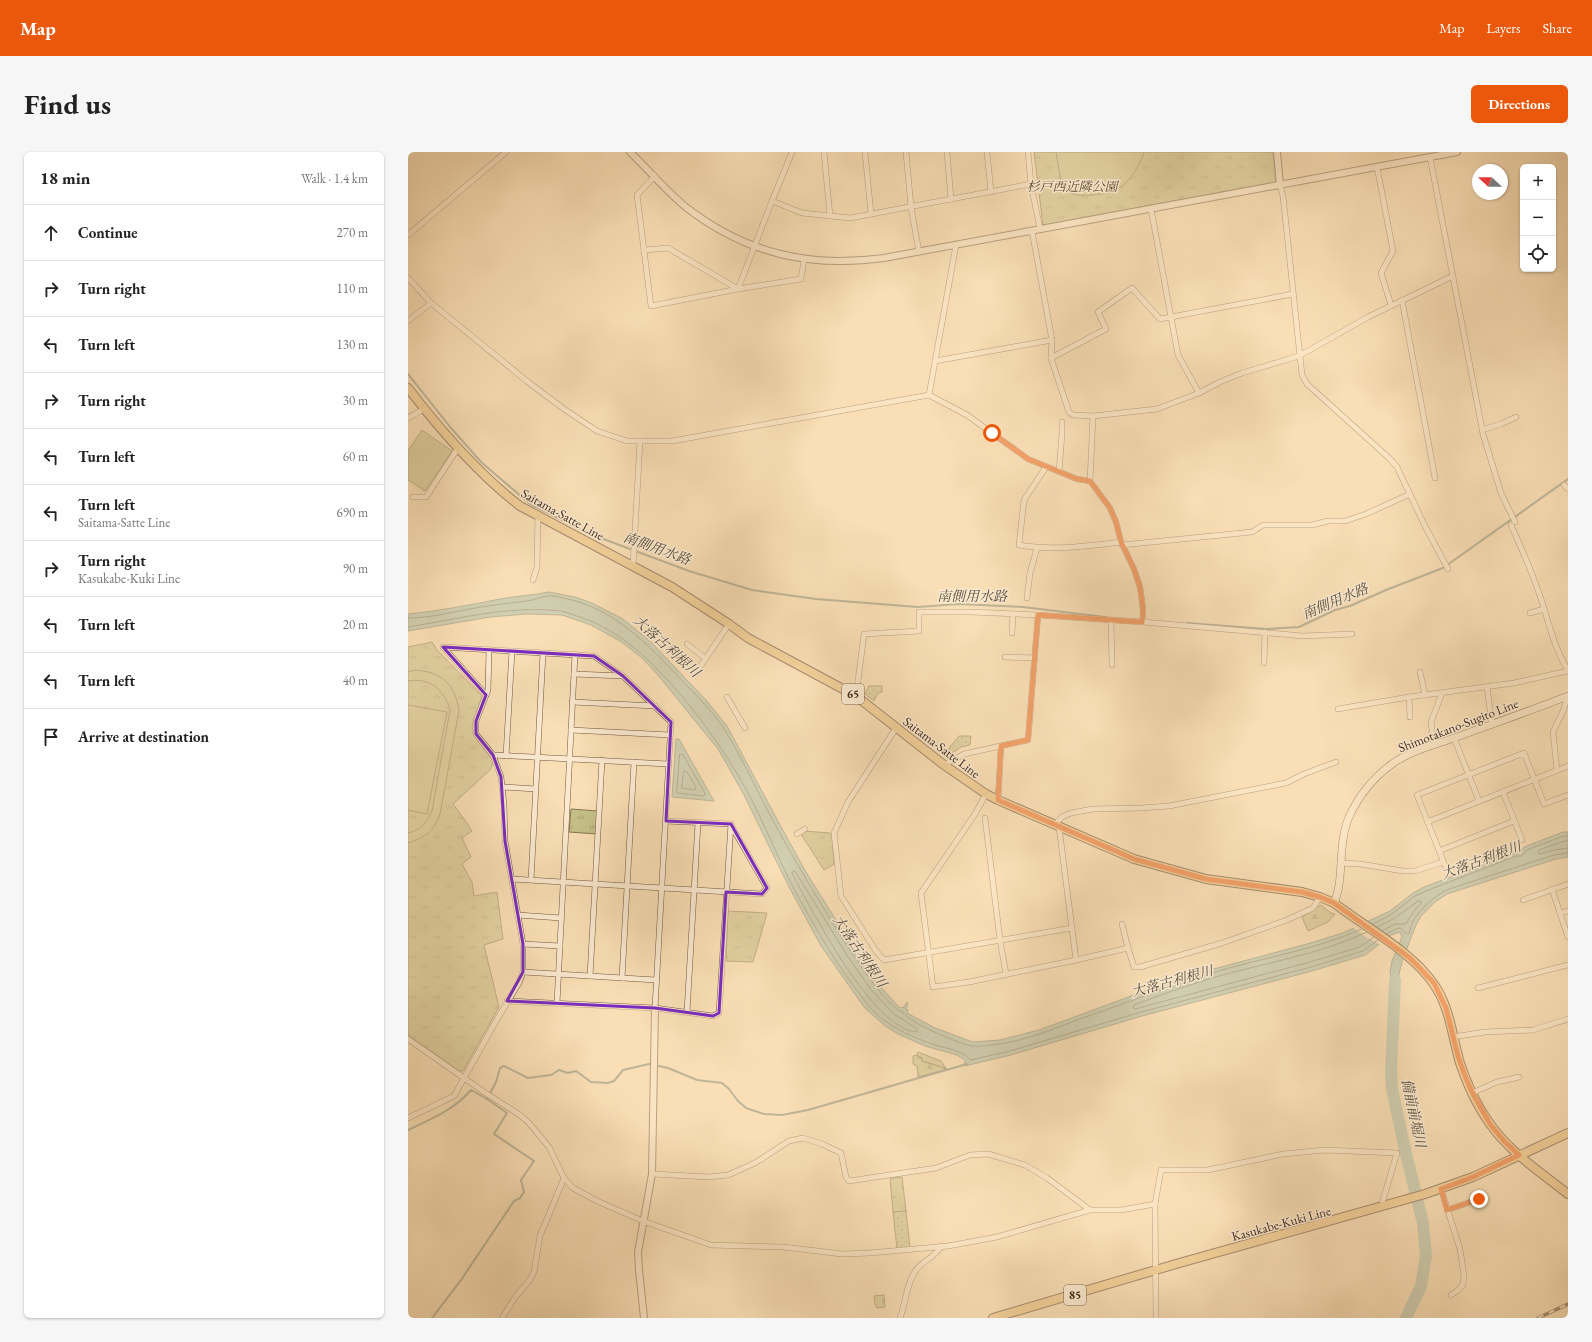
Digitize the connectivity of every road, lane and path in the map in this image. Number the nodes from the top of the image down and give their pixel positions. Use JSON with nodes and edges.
{"nodes":[{"id":1,"x":506,"y":152,"type":"edge"},
{"id":2,"x":630,"y":152,"type":"edge"},
{"id":3,"x":792,"y":152,"type":"edge"},
{"id":4,"x":824,"y":152,"type":"edge"},
{"id":5,"x":865,"y":152,"type":"edge"},
{"id":6,"x":906,"y":152,"type":"edge"},
{"id":7,"x":946,"y":152,"type":"edge"},
{"id":8,"x":987,"y":152,"type":"edge"},
{"id":9,"x":1028,"y":152,"type":"edge"},
{"id":10,"x":1277,"y":152,"type":"edge"},
{"id":11,"x":1456,"y":152,"type":"edge"},
{"id":12,"x":1430,"y":157,"type":"junction"},
{"id":13,"x":1377,"y":167,"type":"junction"},
{"id":14,"x":655,"y":176,"type":"junction"},
{"id":15,"x":1031,"y":184,"type":"junction"},
{"id":16,"x":1280,"y":185,"type":"junction"},
{"id":17,"x":991,"y":192,"type":"junction"},
{"id":18,"x":951,"y":199,"type":"junction"},
{"id":19,"x":772,"y":201,"type":"junction"},
{"id":20,"x":911,"y":207,"type":"junction"},
{"id":21,"x":1151,"y":209,"type":"junction"},
{"id":22,"x":871,"y":214,"type":"junction"},
{"id":23,"x":830,"y":216,"type":"junction"},
{"id":24,"x":1040,"y":229,"type":"junction"},
{"id":25,"x":1032,"y":231,"type":"junction"},
{"id":26,"x":408,"y":235,"type":"edge"},
{"id":27,"x":956,"y":245,"type":"junction"},
{"id":28,"x":754,"y":246,"type":"junction"},
{"id":29,"x":644,"y":250,"type":"junction"},
{"id":30,"x":919,"y":252,"type":"junction"},
{"id":31,"x":804,"y":260,"type":"junction"},
{"id":32,"x":1453,"y":276,"type":"junction"},
{"id":33,"x":408,"y":278,"type":"edge"},
{"id":34,"x":738,"y":289,"type":"junction"},
{"id":35,"x":1293,"y":294,"type":"junction"},
{"id":36,"x":1402,"y":300,"type":"junction"},
{"id":37,"x":431,"y":303,"type":"junction"},
{"id":38,"x":1391,"y":305,"type":"junction"},
{"id":39,"x":1171,"y":317,"type":"junction"},
{"id":40,"x":408,"y":320,"type":"edge"},
{"id":41,"x":1052,"y":340,"type":"junction"},
{"id":42,"x":1299,"y":356,"type":"junction"},
{"id":43,"x":1051,"y":358,"type":"junction"},
{"id":44,"x":935,"y":361,"type":"junction"},
{"id":45,"x":408,"y":388,"type":"edge"},
{"id":46,"x":1199,"y":393,"type":"junction"},
{"id":47,"x":929,"y":395,"type":"junction"},
{"id":48,"x":424,"y":409,"type":"junction"},
{"id":49,"x":1093,"y":416,"type":"junction"},
{"id":50,"x":1516,"y":417,"type":"dead end"},
{"id":51,"x":408,"y":418,"type":"edge"},
{"id":52,"x":1062,"y":422,"type":"dead end"},
{"id":53,"x":1482,"y":430,"type":"junction"},
{"id":54,"x":640,"y":441,"type":"junction"},
{"id":55,"x":458,"y":448,"type":"junction"},
{"id":56,"x":1046,"y":467,"type":"junction"},
{"id":57,"x":1059,"y":472,"type":"junction"},
{"id":58,"x":1436,"y":478,"type":"dead end"},
{"id":59,"x":1090,"y":481,"type":"junction"},
{"id":60,"x":1410,"y":494,"type":"junction"},
{"id":61,"x":413,"y":497,"type":"dead end"},
{"id":62,"x":538,"y":516,"type":"junction"},
{"id":63,"x":1122,"y":543,"type":"junction"},
{"id":64,"x":1037,"y":548,"type":"junction"},
{"id":65,"x":633,"y":566,"type":"junction"},
{"id":66,"x":1448,"y":568,"type":"dead end"},
{"id":67,"x":534,"y":580,"type":"dead end"},
{"id":68,"x":1027,"y":598,"type":"dead end"},
{"id":69,"x":1544,"y":609,"type":"junction"},
{"id":70,"x":1530,"y":613,"type":"dead end"},
{"id":71,"x":1013,"y":614,"type":"junction"},
{"id":72,"x":1038,"y":615,"type":"junction"},
{"id":73,"x":1111,"y":621,"type":"junction"},
{"id":74,"x":1142,"y":622,"type":"junction"},
{"id":75,"x":729,"y":624,"type":"junction"},
{"id":76,"x":1265,"y":632,"type":"junction"},
{"id":77,"x":1012,"y":633,"type":"dead end"},
{"id":78,"x":1352,"y":634,"type":"dead end"},
{"id":79,"x":687,"y":644,"type":"dead end"},
{"id":80,"x":489,"y":650,"type":"junction"},
{"id":81,"x":512,"y":651,"type":"junction"},
{"id":82,"x":543,"y":653,"type":"junction"},
{"id":83,"x":575,"y":654,"type":"junction"},
{"id":84,"x":1005,"y":657,"type":"dead end"},
{"id":85,"x":1035,"y":658,"type":"junction"},
{"id":86,"x":706,"y":659,"type":"junction"},
{"id":87,"x":1264,"y":663,"type":"dead end"},
{"id":88,"x":1112,"y":665,"type":"dead end"},
{"id":89,"x":1568,"y":671,"type":"edge"},
{"id":90,"x":1420,"y":672,"type":"dead end"},
{"id":91,"x":574,"y":674,"type":"junction"},
{"id":92,"x":695,"y":674,"type":"dead end"},
{"id":93,"x":622,"y":676,"type":"junction"},
{"id":94,"x":1488,"y":687,"type":"junction"},
{"id":95,"x":1442,"y":693,"type":"junction"},
{"id":96,"x":486,"y":695,"type":"junction"},
{"id":97,"x":1424,"y":695,"type":"junction"},
{"id":98,"x":856,"y":696,"type":"junction"},
{"id":99,"x":727,"y":697,"type":"dead end"},
{"id":100,"x":1408,"y":697,"type":"junction"},
{"id":101,"x":1567,"y":697,"type":"edge"},
{"id":102,"x":572,"y":702,"type":"junction"},
{"id":103,"x":655,"y":706,"type":"junction"},
{"id":104,"x":1338,"y":709,"type":"dead end"},
{"id":105,"x":1410,"y":717,"type":"dead end"},
{"id":106,"x":1492,"y":724,"type":"junction"},
{"id":107,"x":745,"y":728,"type":"dead end"},
{"id":108,"x":896,"y":728,"type":"junction"},
{"id":109,"x":571,"y":730,"type":"junction"},
{"id":110,"x":670,"y":736,"type":"junction"},
{"id":111,"x":1454,"y":738,"type":"junction"},
{"id":112,"x":1434,"y":745,"type":"junction"},
{"id":113,"x":1001,"y":746,"type":"junction"},
{"id":114,"x":493,"y":755,"type":"junction"},
{"id":115,"x":506,"y":756,"type":"junction"},
{"id":116,"x":537,"y":757,"type":"junction"},
{"id":117,"x":570,"y":758,"type":"junction"},
{"id":118,"x":602,"y":760,"type":"junction"},
{"id":119,"x":634,"y":762,"type":"junction"},
{"id":120,"x":1336,"y":762,"type":"dead end"},
{"id":121,"x":668,"y":764,"type":"junction"},
{"id":122,"x":944,"y":765,"type":"junction"},
{"id":123,"x":1568,"y":766,"type":"edge"},
{"id":124,"x":1557,"y":770,"type":"junction"},
{"id":125,"x":1468,"y":775,"type":"junction"},
{"id":126,"x":1534,"y":779,"type":"junction"},
{"id":127,"x":502,"y":787,"type":"junction"},
{"id":128,"x":536,"y":789,"type":"junction"},
{"id":129,"x":1503,"y":792,"type":"junction"},
{"id":130,"x":986,"y":794,"type":"junction"},
{"id":131,"x":1568,"y":795,"type":"edge"},
{"id":132,"x":998,"y":800,"type":"junction"},
{"id":133,"x":1479,"y":801,"type":"junction"},
{"id":134,"x":985,"y":818,"type":"dead end"},
{"id":135,"x":666,"y":821,"type":"junction"},
{"id":136,"x":1514,"y":821,"type":"junction"},
{"id":137,"x":1427,"y":822,"type":"junction"},
{"id":138,"x":698,"y":823,"type":"junction"},
{"id":139,"x":731,"y":824,"type":"junction"},
{"id":140,"x":1057,"y":826,"type":"junction"},
{"id":141,"x":805,"y":830,"type":"dead end"},
{"id":142,"x":797,"y":834,"type":"dead end"},
{"id":143,"x":1522,"y":840,"type":"dead end"},
{"id":144,"x":1439,"y":851,"type":"junction"},
{"id":145,"x":1443,"y":862,"type":"junction"},
{"id":146,"x":1340,"y":863,"type":"junction"},
{"id":147,"x":1446,"y":868,"type":"dead end"},
{"id":148,"x":512,"y":879,"type":"junction"},
{"id":149,"x":531,"y":880,"type":"junction"},
{"id":150,"x":564,"y":883,"type":"junction"},
{"id":151,"x":1568,"y":884,"type":"edge"},
{"id":152,"x":596,"y":885,"type":"junction"},
{"id":153,"x":627,"y":887,"type":"junction"},
{"id":154,"x":662,"y":889,"type":"junction"},
{"id":155,"x":694,"y":890,"type":"junction"},
{"id":156,"x":1552,"y":890,"type":"junction"},
{"id":157,"x":726,"y":892,"type":"junction"},
{"id":158,"x":1320,"y":897,"type":"junction"},
{"id":159,"x":1523,"y":900,"type":"dead end"},
{"id":160,"x":1334,"y":903,"type":"junction"},
{"id":161,"x":1568,"y":911,"type":"edge"},
{"id":162,"x":1560,"y":913,"type":"junction"},
{"id":163,"x":518,"y":915,"type":"junction"},
{"id":164,"x":561,"y":918,"type":"junction"},
{"id":165,"x":1122,"y":924,"type":"dead end"},
{"id":166,"x":1072,"y":928,"type":"junction"},
{"id":167,"x":1568,"y":937,"type":"edge"},
{"id":168,"x":1000,"y":940,"type":"junction"},
{"id":169,"x":523,"y":944,"type":"junction"},
{"id":170,"x":560,"y":946,"type":"junction"},
{"id":171,"x":1128,"y":948,"type":"junction"},
{"id":172,"x":928,"y":953,"type":"junction"},
{"id":173,"x":1076,"y":960,"type":"junction"},
{"id":174,"x":1568,"y":965,"type":"edge"},
{"id":175,"x":523,"y":972,"type":"junction"},
{"id":176,"x":558,"y":974,"type":"junction"},
{"id":177,"x":1006,"y":974,"type":"junction"},
{"id":178,"x":590,"y":976,"type":"junction"},
{"id":179,"x":622,"y":978,"type":"junction"},
{"id":180,"x":656,"y":980,"type":"junction"},
{"id":181,"x":1478,"y":988,"type":"dead end"},
{"id":182,"x":507,"y":1001,"type":"junction"},
{"id":183,"x":557,"y":1003,"type":"junction"},
{"id":184,"x":655,"y":1008,"type":"junction"},
{"id":185,"x":687,"y":1012,"type":"junction"},
{"id":186,"x":1568,"y":1019,"type":"edge"},
{"id":187,"x":1453,"y":1037,"type":"junction"},
{"id":188,"x":408,"y":1040,"type":"edge"},
{"id":189,"x":1518,"y":1077,"type":"dead end"},
{"id":190,"x":464,"y":1078,"type":"junction"},
{"id":191,"x":1472,"y":1092,"type":"junction"},
{"id":192,"x":408,"y":1118,"type":"edge"},
{"id":193,"x":1568,"y":1132,"type":"edge"},
{"id":194,"x":1519,"y":1155,"type":"junction"},
{"id":195,"x":652,"y":1174,"type":"junction"},
{"id":196,"x":564,"y":1178,"type":"junction"},
{"id":197,"x":1441,"y":1189,"type":"junction"},
{"id":198,"x":1568,"y":1194,"type":"edge"},
{"id":199,"x":1479,"y":1199,"type":"dead end"},
{"id":200,"x":1156,"y":1204,"type":"junction"},
{"id":201,"x":1382,"y":1207,"type":"junction"},
{"id":202,"x":1090,"y":1210,"type":"junction"},
{"id":203,"x":1447,"y":1210,"type":"junction"},
{"id":204,"x":643,"y":1221,"type":"junction"},
{"id":205,"x":941,"y":1246,"type":"junction"},
{"id":206,"x":1156,"y":1271,"type":"junction"},
{"id":207,"x":1451,"y":1295,"type":"dead end"},
{"id":208,"x":502,"y":1318,"type":"edge"},
{"id":209,"x":644,"y":1318,"type":"edge"},
{"id":210,"x":900,"y":1318,"type":"edge"},
{"id":211,"x":993,"y":1318,"type":"edge"},
{"id":212,"x":1156,"y":1318,"type":"edge"}],
"edges":[{"from":1,"to":26,"type":"street"},
{"from":2,"to":14,"type":"street"},
{"from":3,"to":19,"type":"street"},
{"from":4,"to":23,"type":"street"},
{"from":5,"to":22,"type":"street"},
{"from":6,"to":20,"type":"street"},
{"from":7,"to":18,"type":"street"},
{"from":8,"to":17,"type":"street"},
{"from":9,"to":15,"type":"street"},
{"from":10,"to":16,"type":"street"},
{"from":11,"to":12,"type":"street"},
{"from":12,"to":13,"type":"street"},
{"from":12,"to":32,"type":"street"},
{"from":13,"to":16,"type":"street"},
{"from":13,"to":38,"type":"street"},
{"from":14,"to":28,"type":"street"},
{"from":14,"to":29,"type":"street"},
{"from":15,"to":17,"type":"street"},
{"from":15,"to":24,"type":"street"},
{"from":16,"to":21,"type":"street"},
{"from":16,"to":35,"type":"street"},
{"from":17,"to":18,"type":"street"},
{"from":18,"to":20,"type":"street"},
{"from":19,"to":23,"type":"street"},
{"from":19,"to":28,"type":"street"},
{"from":20,"to":22,"type":"street"},
{"from":20,"to":30,"type":"street"},
{"from":21,"to":24,"type":"street"},
{"from":21,"to":39,"type":"street"},
{"from":22,"to":23,"type":"street"},
{"from":24,"to":25,"type":"street"},
{"from":25,"to":27,"type":"street"},
{"from":25,"to":41,"type":"street"},
{"from":27,"to":30,"type":"street"},
{"from":27,"to":44,"type":"street"},
{"from":28,"to":31,"type":"street"},
{"from":28,"to":34,"type":"street"},
{"from":29,"to":34,"type":"street"},
{"from":29,"to":34,"type":"street"},
{"from":30,"to":31,"type":"street"},
{"from":31,"to":34,"type":"street"},
{"from":32,"to":36,"type":"street"},
{"from":32,"to":53,"type":"street"},
{"from":33,"to":37,"type":"street"},
{"from":35,"to":39,"type":"street"},
{"from":35,"to":42,"type":"street"},
{"from":36,"to":38,"type":"street"},
{"from":36,"to":58,"type":"street"},
{"from":37,"to":40,"type":"street"},
{"from":37,"to":54,"type":"street"},
{"from":38,"to":42,"type":"street"},
{"from":39,"to":43,"type":"street"},
{"from":39,"to":46,"type":"street"},
{"from":41,"to":43,"type":"street"},
{"from":41,"to":44,"type":"street"},
{"from":42,"to":46,"type":"street"},
{"from":42,"to":60,"type":"street"},
{"from":43,"to":49,"type":"street"},
{"from":44,"to":47,"type":"street"},
{"from":45,"to":48,"type":"main road","name":"Saitama-Satte Line","number":"65"},
{"from":46,"to":49,"type":"street"},
{"from":47,"to":54,"type":"street"},
{"from":47,"to":56,"type":"street"},
{"from":48,"to":51,"type":"street"},
{"from":48,"to":55,"type":"main road","name":"Saitama-Satte Line","number":"65"},
{"from":49,"to":59,"type":"street"},
{"from":50,"to":53,"type":"street"},
{"from":52,"to":57,"type":"street"},
{"from":53,"to":69,"type":"street"},
{"from":54,"to":65,"type":"street"},
{"from":55,"to":61,"type":"street"},
{"from":55,"to":62,"type":"main road","name":"Saitama-Satte Line","number":"65"},
{"from":56,"to":57,"type":"street"},
{"from":56,"to":64,"type":"street"},
{"from":57,"to":59,"type":"street"},
{"from":59,"to":63,"type":"street"},
{"from":60,"to":63,"type":"street"},
{"from":60,"to":66,"type":"street"},
{"from":62,"to":65,"type":"main road","name":"Saitama-Satte Line","number":"65"},
{"from":62,"to":67,"type":"street"},
{"from":63,"to":64,"type":"street"},
{"from":63,"to":74,"type":"street"},
{"from":64,"to":68,"type":"street"},
{"from":65,"to":75,"type":"main road","name":"Saitama-Satte Line","number":"65"},
{"from":69,"to":70,"type":"street"},
{"from":69,"to":89,"type":"street"},
{"from":71,"to":72,"type":"street"},
{"from":71,"to":77,"type":"street"},
{"from":71,"to":98,"type":"street"},
{"from":72,"to":73,"type":"street"},
{"from":72,"to":85,"type":"street"},
{"from":73,"to":74,"type":"street"},
{"from":73,"to":88,"type":"street"},
{"from":74,"to":76,"type":"street"},
{"from":75,"to":86,"type":"street"},
{"from":75,"to":98,"type":"main road","name":"Saitama-Satte Line","number":"65"},
{"from":76,"to":78,"type":"street"},
{"from":76,"to":87,"type":"street"},
{"from":79,"to":86,"type":"street"},
{"from":80,"to":81,"type":"street"},
{"from":80,"to":96,"type":"street"},
{"from":80,"to":96,"type":"street"},
{"from":81,"to":82,"type":"street"},
{"from":81,"to":115,"type":"street"},
{"from":82,"to":83,"type":"street"},
{"from":82,"to":116,"type":"street"},
{"from":83,"to":91,"type":"street"},
{"from":83,"to":93,"type":"street"},
{"from":84,"to":85,"type":"street"},
{"from":85,"to":113,"type":"street"},
{"from":86,"to":92,"type":"street"},
{"from":89,"to":94,"type":"street"},
{"from":90,"to":97,"type":"street"},
{"from":91,"to":93,"type":"street"},
{"from":91,"to":102,"type":"street"},
{"from":93,"to":103,"type":"street"},
{"from":94,"to":95,"type":"street"},
{"from":94,"to":106,"type":"street"},
{"from":95,"to":97,"type":"street"},
{"from":95,"to":112,"type":"street"},
{"from":96,"to":114,"type":"street"},
{"from":97,"to":100,"type":"street"},
{"from":98,"to":108,"type":"main road","name":"Saitama-Satte Line","number":"65"},
{"from":99,"to":107,"type":"street"},
{"from":100,"to":104,"type":"street"},
{"from":100,"to":105,"type":"street"},
{"from":101,"to":106,"type":"main road","name":"Shimotakano-Sugito Line"},
{"from":101,"to":124,"type":"street"},
{"from":102,"to":103,"type":"street"},
{"from":102,"to":109,"type":"street"},
{"from":103,"to":110,"type":"street"},
{"from":106,"to":111,"type":"main road","name":"Shimotakano-Sugito Line"},
{"from":108,"to":122,"type":"main road","name":"Saitama-Satte Line","number":"65"},
{"from":108,"to":172,"type":"street"},
{"from":109,"to":110,"type":"street"},
{"from":109,"to":117,"type":"street"},
{"from":110,"to":121,"type":"street"},
{"from":111,"to":112,"type":"main road","name":"Shimotakano-Sugito Line"},
{"from":111,"to":125,"type":"street"},
{"from":112,"to":146,"type":"main road","name":"Shimotakano-Sugito Line"},
{"from":113,"to":122,"type":"street"},
{"from":113,"to":132,"type":"street"},
{"from":114,"to":115,"type":"street"},
{"from":114,"to":127,"type":"street"},
{"from":115,"to":116,"type":"street"},
{"from":116,"to":117,"type":"street"},
{"from":116,"to":128,"type":"street"},
{"from":117,"to":118,"type":"street"},
{"from":117,"to":150,"type":"street"},
{"from":118,"to":119,"type":"street"},
{"from":118,"to":152,"type":"street"},
{"from":119,"to":121,"type":"street"},
{"from":119,"to":153,"type":"street"},
{"from":120,"to":140,"type":"street"},
{"from":121,"to":135,"type":"street"},
{"from":122,"to":130,"type":"main road","name":"Saitama-Satte Line","number":"65"},
{"from":123,"to":124,"type":"street"},
{"from":124,"to":126,"type":"street"},
{"from":125,"to":126,"type":"street"},
{"from":125,"to":133,"type":"street"},
{"from":125,"to":137,"type":"street"},
{"from":126,"to":129,"type":"street"},
{"from":126,"to":131,"type":"street"},
{"from":127,"to":128,"type":"street"},
{"from":127,"to":148,"type":"street"},
{"from":128,"to":149,"type":"street"},
{"from":129,"to":133,"type":"street"},
{"from":129,"to":136,"type":"street"},
{"from":130,"to":132,"type":"main road","name":"Saitama-Satte Line","number":"65"},
{"from":130,"to":172,"type":"street"},
{"from":132,"to":140,"type":"main road","name":"Saitama-Satte Line","number":"65"},
{"from":133,"to":137,"type":"street"},
{"from":134,"to":168,"type":"street"},
{"from":135,"to":138,"type":"street"},
{"from":135,"to":154,"type":"street"},
{"from":136,"to":143,"type":"street"},
{"from":136,"to":144,"type":"street"},
{"from":137,"to":144,"type":"street"},
{"from":138,"to":139,"type":"street"},
{"from":138,"to":155,"type":"street"},
{"from":139,"to":157,"type":"street"},
{"from":139,"to":157,"type":"street"},
{"from":140,"to":158,"type":"main road","name":"Saitama-Satte Line","number":"65"},
{"from":140,"to":166,"type":"street"},
{"from":141,"to":142,"type":"street"},
{"from":144,"to":145,"type":"street"},
{"from":145,"to":146,"type":"street"},
{"from":145,"to":147,"type":"street"},
{"from":146,"to":160,"type":"main road","name":"Shimotakano-Sugito Line"},
{"from":148,"to":149,"type":"street"},
{"from":148,"to":163,"type":"street"},
{"from":149,"to":150,"type":"street"},
{"from":150,"to":152,"type":"street"},
{"from":150,"to":164,"type":"street"},
{"from":151,"to":156,"type":"street"},
{"from":152,"to":153,"type":"street"},
{"from":152,"to":178,"type":"street"},
{"from":153,"to":154,"type":"street"},
{"from":153,"to":179,"type":"street"},
{"from":154,"to":155,"type":"street"},
{"from":154,"to":180,"type":"street"},
{"from":155,"to":157,"type":"street"},
{"from":155,"to":185,"type":"street"},
{"from":156,"to":159,"type":"street"},
{"from":156,"to":162,"type":"street"},
{"from":157,"to":185,"type":"street"},
{"from":158,"to":160,"type":"main road","name":"Saitama-Satte Line","number":"65"},
{"from":158,"to":171,"type":"street"},
{"from":160,"to":187,"type":"main road","name":"Saitama-Satte Line","number":"65"},
{"from":161,"to":162,"type":"street"},
{"from":162,"to":167,"type":"street"},
{"from":163,"to":164,"type":"street"},
{"from":163,"to":169,"type":"street"},
{"from":164,"to":170,"type":"street"},
{"from":165,"to":171,"type":"street"},
{"from":166,"to":168,"type":"street"},
{"from":166,"to":173,"type":"street"},
{"from":168,"to":172,"type":"street"},
{"from":168,"to":177,"type":"street"},
{"from":169,"to":170,"type":"street"},
{"from":169,"to":175,"type":"street"},
{"from":170,"to":176,"type":"street"},
{"from":171,"to":173,"type":"street"},
{"from":172,"to":177,"type":"street"},
{"from":173,"to":177,"type":"street"},
{"from":174,"to":181,"type":"street"},
{"from":175,"to":176,"type":"street"},
{"from":175,"to":182,"type":"street"},
{"from":176,"to":178,"type":"street"},
{"from":176,"to":183,"type":"street"},
{"from":178,"to":179,"type":"street"},
{"from":179,"to":180,"type":"street"},
{"from":180,"to":184,"type":"street"},
{"from":182,"to":183,"type":"street"},
{"from":182,"to":190,"type":"street"},
{"from":183,"to":184,"type":"street"},
{"from":184,"to":185,"type":"street"},
{"from":184,"to":195,"type":"street"},
{"from":186,"to":187,"type":"street"},
{"from":187,"to":191,"type":"main road","name":"Saitama-Satte Line","number":"65"},
{"from":188,"to":190,"type":"street"},
{"from":189,"to":191,"type":"street"},
{"from":190,"to":192,"type":"street"},
{"from":190,"to":196,"type":"street"},
{"from":191,"to":194,"type":"main road","name":"Saitama-Satte Line","number":"65"},
{"from":193,"to":194,"type":"main road","name":"Kasukabe-Kuki Line","number":"85"},
{"from":194,"to":197,"type":"main road","name":"Kasukabe-Kuki Line","number":"85"},
{"from":194,"to":198,"type":"main road","name":"Saitama-Satte Line","number":"65"},
{"from":195,"to":202,"type":"street"},
{"from":195,"to":204,"type":"street"},
{"from":196,"to":204,"type":"street"},
{"from":196,"to":208,"type":"street"},
{"from":197,"to":201,"type":"main road","name":"Kasukabe-Kuki Line","number":"85"},
{"from":197,"to":203,"type":"street"},
{"from":199,"to":203,"type":"street"},
{"from":200,"to":201,"type":"street"},
{"from":200,"to":202,"type":"street"},
{"from":200,"to":206,"type":"street"},
{"from":201,"to":206,"type":"main road","name":"Kasukabe-Kuki Line","number":"85"},
{"from":202,"to":205,"type":"street"},
{"from":203,"to":207,"type":"street"},
{"from":204,"to":205,"type":"street"},
{"from":204,"to":209,"type":"street"},
{"from":205,"to":210,"type":"street"},
{"from":206,"to":211,"type":"main road","name":"Kasukabe-Kuki Line","number":"85"},
{"from":206,"to":212,"type":"street"}]}
